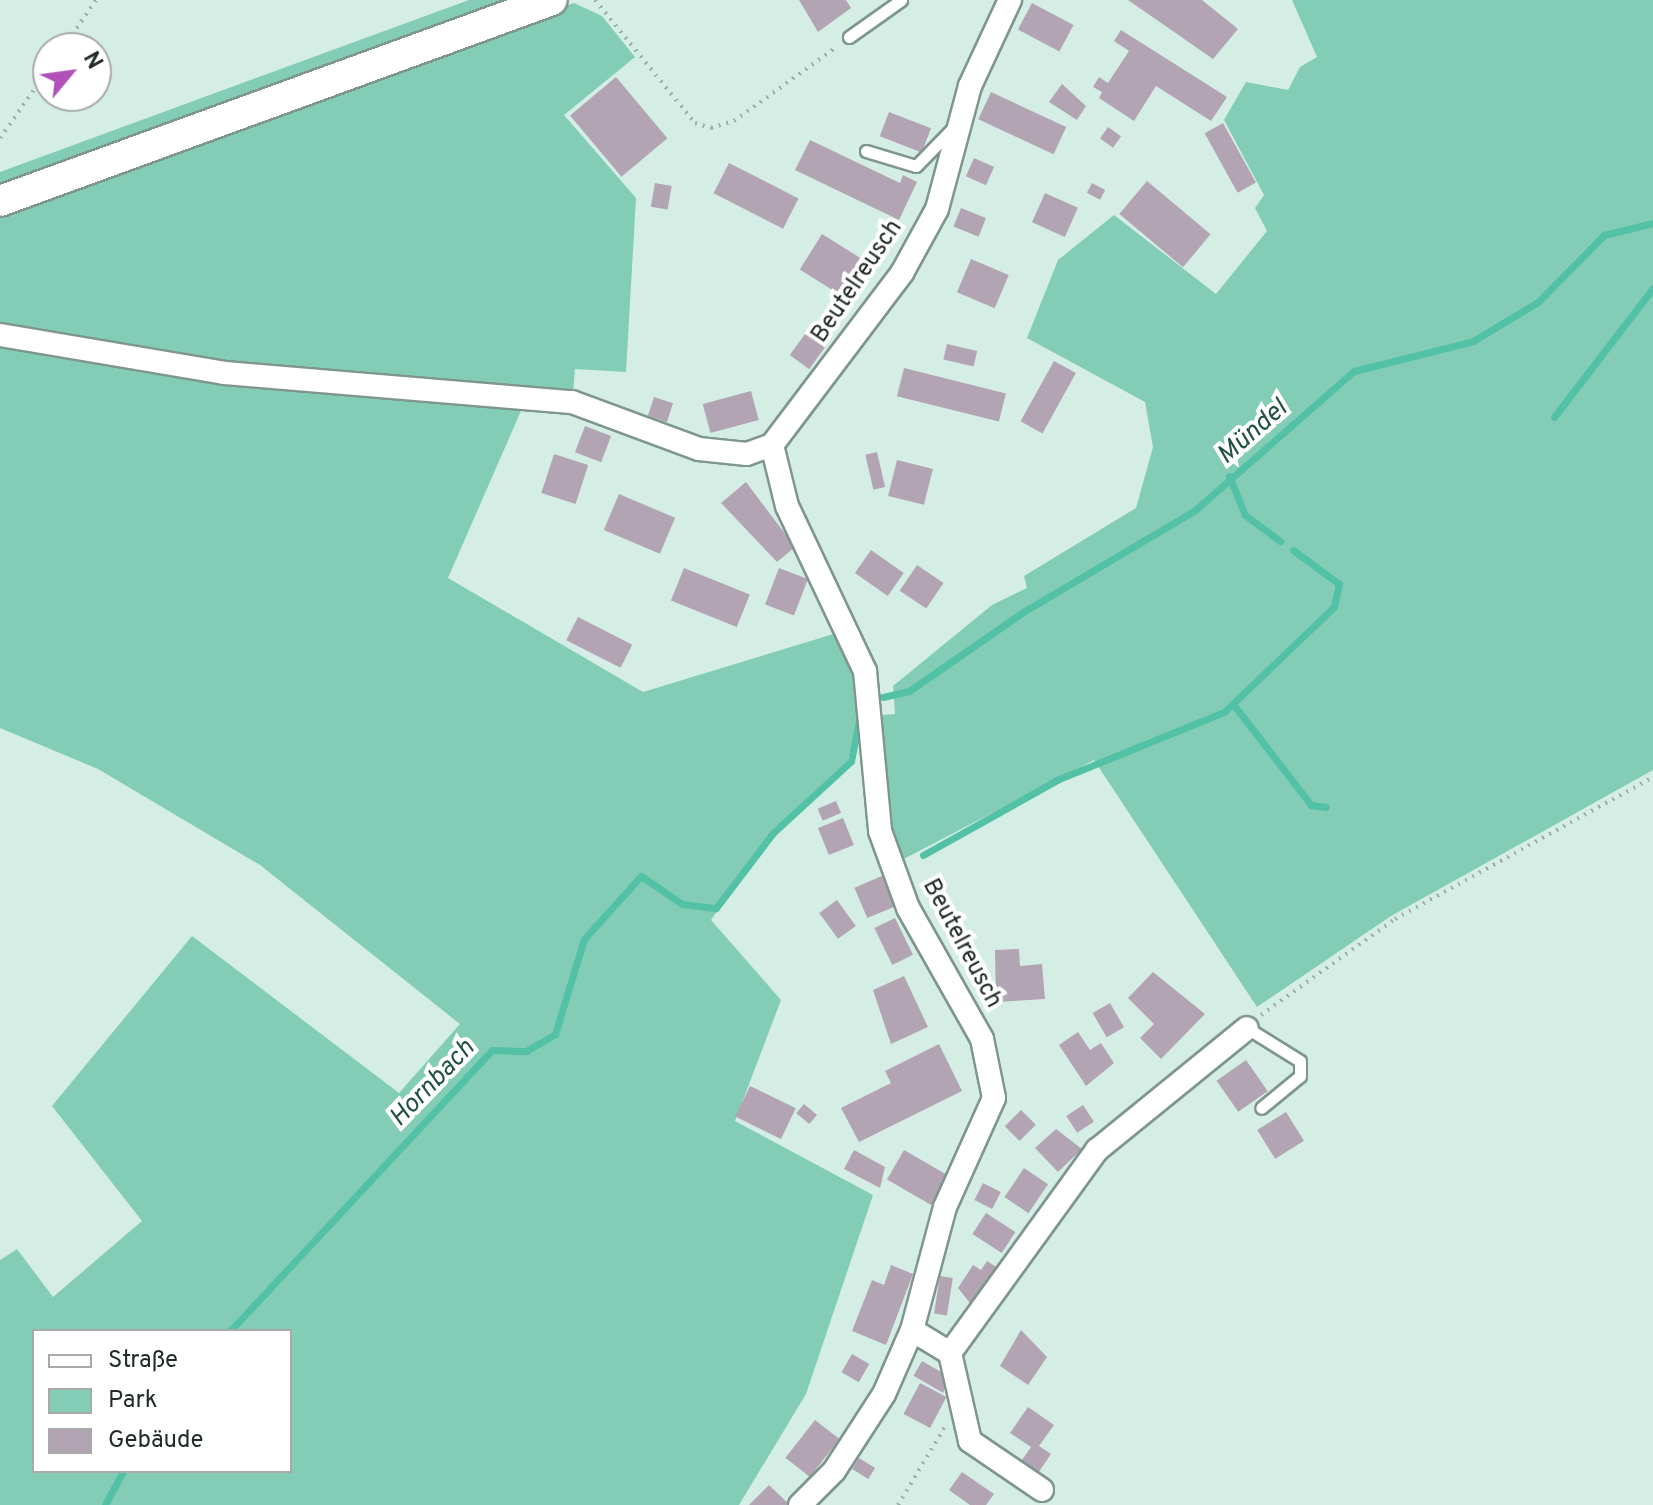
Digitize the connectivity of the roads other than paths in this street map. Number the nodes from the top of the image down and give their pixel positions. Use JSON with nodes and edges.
{"nodes":[{"id":1,"x":552,"y":0,"type":"edge"},
{"id":2,"x":901,"y":0,"type":"edge"},
{"id":3,"x":1010,"y":0,"type":"edge"},
{"id":4,"x":849,"y":37,"type":"road end"},
{"id":5,"x":958,"y":127,"type":"junction"},
{"id":6,"x":866,"y":151,"type":"dead end"},
{"id":7,"x":0,"y":201,"type":"edge"},
{"id":8,"x":0,"y":335,"type":"edge"},
{"id":9,"x":772,"y":445,"type":"junction"},
{"id":10,"x":1247,"y":1028,"type":"joint"},
{"id":11,"x":1261,"y":1108,"type":"dead end"},
{"id":12,"x":912,"y":1330,"type":"junction"},
{"id":13,"x":950,"y":1353,"type":"junction"},
{"id":14,"x":1042,"y":1490,"type":"dead end"},
{"id":15,"x":800,"y":1505,"type":"edge"}],
"edges":[{"from":1,"to":7,"type":"main road"},
{"from":2,"to":4,"type":"lane"},
{"from":3,"to":5,"type":"street","name":"Beutelreusch"},
{"from":5,"to":6,"type":"lane"},
{"from":5,"to":9,"type":"street","name":"Beutelreusch"},
{"from":8,"to":9,"type":"street"},
{"from":9,"to":12,"type":"street","name":"Beutelreusch"},
{"from":10,"to":11,"type":"lane"},
{"from":10,"to":13,"type":"street"},
{"from":12,"to":13,"type":"street"},
{"from":12,"to":15,"type":"street","name":"Beutelreusch"},
{"from":13,"to":14,"type":"street"}]}
